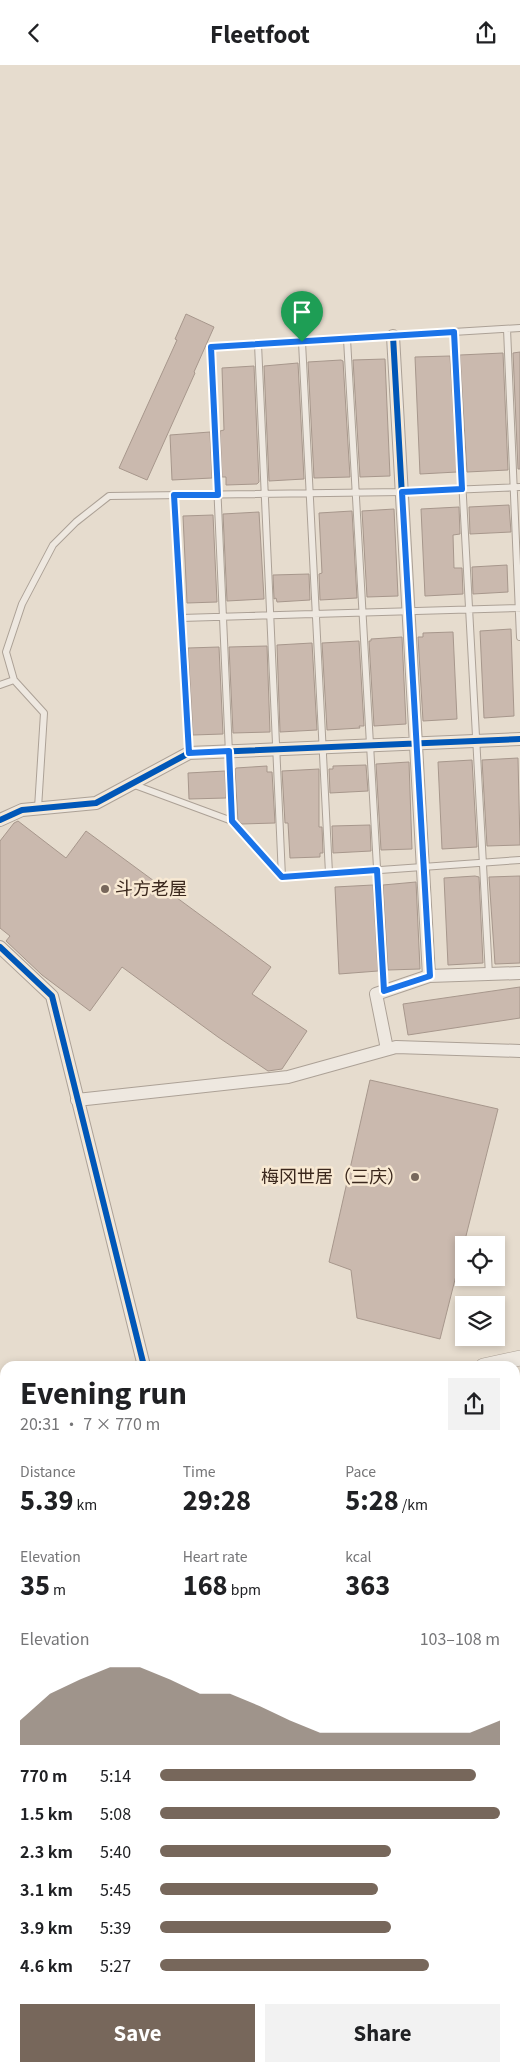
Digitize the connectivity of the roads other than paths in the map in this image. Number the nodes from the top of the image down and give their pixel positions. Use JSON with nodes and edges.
{"nodes":[{"id":1,"x":520,"y":328,"type":"edge"},
{"id":2,"x":508,"y":329,"type":"junction"},
{"id":3,"x":454,"y":332,"type":"junction"},
{"id":4,"x":393,"y":336,"type":"junction"},
{"id":5,"x":347,"y":339,"type":"junction"},
{"id":6,"x":302,"y":342,"type":"junction"},
{"id":7,"x":258,"y":344,"type":"junction"},
{"id":8,"x":517,"y":487,"type":"edge"},
{"id":9,"x":462,"y":489,"type":"junction"},
{"id":10,"x":402,"y":492,"type":"junction"},
{"id":11,"x":310,"y":493,"type":"junction"},
{"id":12,"x":356,"y":493,"type":"junction"},
{"id":13,"x":265,"y":494,"type":"junction"},
{"id":14,"x":174,"y":495,"type":"junction"},
{"id":15,"x":218,"y":495,"type":"junction"},
{"id":16,"x":519,"y":608,"type":"edge"},
{"id":17,"x":469,"y":610,"type":"junction"},
{"id":18,"x":409,"y":612,"type":"junction"},
{"id":19,"x":362,"y":613,"type":"junction"},
{"id":20,"x":316,"y":615,"type":"junction"},
{"id":21,"x":270,"y":616,"type":"junction"},
{"id":22,"x":223,"y":617,"type":"junction"},
{"id":23,"x":181,"y":618,"type":"junction"},
{"id":24,"x":520,"y":637,"type":"edge"},
{"id":25,"x":14,"y":680,"type":"junction"},
{"id":26,"x":0,"y":685,"type":"edge"},
{"id":27,"x":520,"y":739,"type":"edge"},
{"id":28,"x":476,"y":741,"type":"junction"},
{"id":29,"x":417,"y":743,"type":"junction"},
{"id":30,"x":370,"y":745,"type":"junction"},
{"id":31,"x":323,"y":747,"type":"junction"},
{"id":32,"x":277,"y":749,"type":"junction"},
{"id":33,"x":229,"y":751,"type":"junction"},
{"id":34,"x":189,"y":753,"type":"junction"},
{"id":35,"x":131,"y":784,"type":"junction"},
{"id":36,"x":38,"y":808,"type":"junction"},
{"id":37,"x":0,"y":820,"type":"edge"},
{"id":38,"x":232,"y":821,"type":"junction"},
{"id":39,"x":520,"y":860,"type":"edge"},
{"id":40,"x":483,"y":862,"type":"junction"},
{"id":41,"x":424,"y":867,"type":"junction"},
{"id":42,"x":377,"y":870,"type":"junction"},
{"id":43,"x":329,"y":873,"type":"junction"},
{"id":44,"x":282,"y":877,"type":"junction"},
{"id":45,"x":0,"y":947,"type":"edge"},
{"id":46,"x":520,"y":973,"type":"edge"},
{"id":47,"x":489,"y":975,"type":"junction"},
{"id":48,"x":430,"y":976,"type":"junction"},
{"id":49,"x":384,"y":991,"type":"junction"},
{"id":50,"x":387,"y":1049,"type":"junction"},
{"id":51,"x":520,"y":1051,"type":"edge"},
{"id":52,"x":77,"y":1100,"type":"junction"},
{"id":53,"x":520,"y":1358,"type":"edge"},
{"id":54,"x":143,"y":1361,"type":"edge"},
{"id":55,"x":506,"y":1361,"type":"edge"}],
"edges":[{"from":1,"to":2,"type":"lane"},
{"from":2,"to":3,"type":"lane"},
{"from":2,"to":8,"type":"lane"},
{"from":3,"to":4,"type":"lane"},
{"from":3,"to":9,"type":"lane"},
{"from":4,"to":5,"type":"lane"},
{"from":4,"to":10,"type":"street"},
{"from":5,"to":6,"type":"lane"},
{"from":5,"to":12,"type":"lane"},
{"from":6,"to":7,"type":"lane"},
{"from":6,"to":11,"type":"lane"},
{"from":7,"to":13,"type":"lane"},
{"from":7,"to":15,"type":"lane"},
{"from":8,"to":9,"type":"lane"},
{"from":8,"to":16,"type":"lane"},
{"from":9,"to":10,"type":"lane"},
{"from":9,"to":17,"type":"lane"},
{"from":10,"to":12,"type":"lane"},
{"from":10,"to":18,"type":"street"},
{"from":11,"to":12,"type":"lane"},
{"from":11,"to":13,"type":"lane"},
{"from":11,"to":20,"type":"lane"},
{"from":12,"to":19,"type":"lane"},
{"from":13,"to":15,"type":"lane"},
{"from":13,"to":21,"type":"lane"},
{"from":14,"to":15,"type":"lane"},
{"from":14,"to":23,"type":"lane"},
{"from":14,"to":25,"type":"lane"},
{"from":15,"to":22,"type":"lane"},
{"from":16,"to":17,"type":"lane"},
{"from":16,"to":24,"type":"lane"},
{"from":17,"to":18,"type":"lane"},
{"from":17,"to":28,"type":"lane"},
{"from":18,"to":19,"type":"lane"},
{"from":18,"to":29,"type":"street"},
{"from":19,"to":20,"type":"lane"},
{"from":19,"to":30,"type":"lane"},
{"from":20,"to":21,"type":"lane"},
{"from":20,"to":31,"type":"lane"},
{"from":21,"to":22,"type":"lane"},
{"from":21,"to":32,"type":"lane"},
{"from":22,"to":23,"type":"lane"},
{"from":22,"to":33,"type":"lane"},
{"from":23,"to":34,"type":"lane"},
{"from":25,"to":26,"type":"lane"},
{"from":25,"to":36,"type":"lane"},
{"from":27,"to":28,"type":"street"},
{"from":28,"to":29,"type":"street"},
{"from":28,"to":40,"type":"lane"},
{"from":29,"to":30,"type":"street"},
{"from":29,"to":41,"type":"street"},
{"from":30,"to":31,"type":"street"},
{"from":30,"to":42,"type":"lane"},
{"from":31,"to":32,"type":"street"},
{"from":31,"to":43,"type":"lane"},
{"from":32,"to":33,"type":"street"},
{"from":32,"to":44,"type":"lane"},
{"from":33,"to":34,"type":"street"},
{"from":33,"to":38,"type":"lane"},
{"from":34,"to":35,"type":"street"},
{"from":35,"to":36,"type":"street"},
{"from":35,"to":38,"type":"lane"},
{"from":36,"to":37,"type":"street"},
{"from":38,"to":44,"type":"lane"},
{"from":39,"to":40,"type":"lane"},
{"from":40,"to":41,"type":"lane"},
{"from":40,"to":47,"type":"lane"},
{"from":41,"to":42,"type":"lane"},
{"from":41,"to":48,"type":"street"},
{"from":42,"to":43,"type":"lane"},
{"from":42,"to":49,"type":"lane"},
{"from":43,"to":44,"type":"lane"},
{"from":45,"to":52,"type":"street"},
{"from":46,"to":47,"type":"street"},
{"from":47,"to":48,"type":"street"},
{"from":48,"to":49,"type":"street"},
{"from":49,"to":50,"type":"street"},
{"from":50,"to":51,"type":"street"},
{"from":50,"to":52,"type":"street"},
{"from":52,"to":54,"type":"street"},
{"from":53,"to":55,"type":"street"}]}
